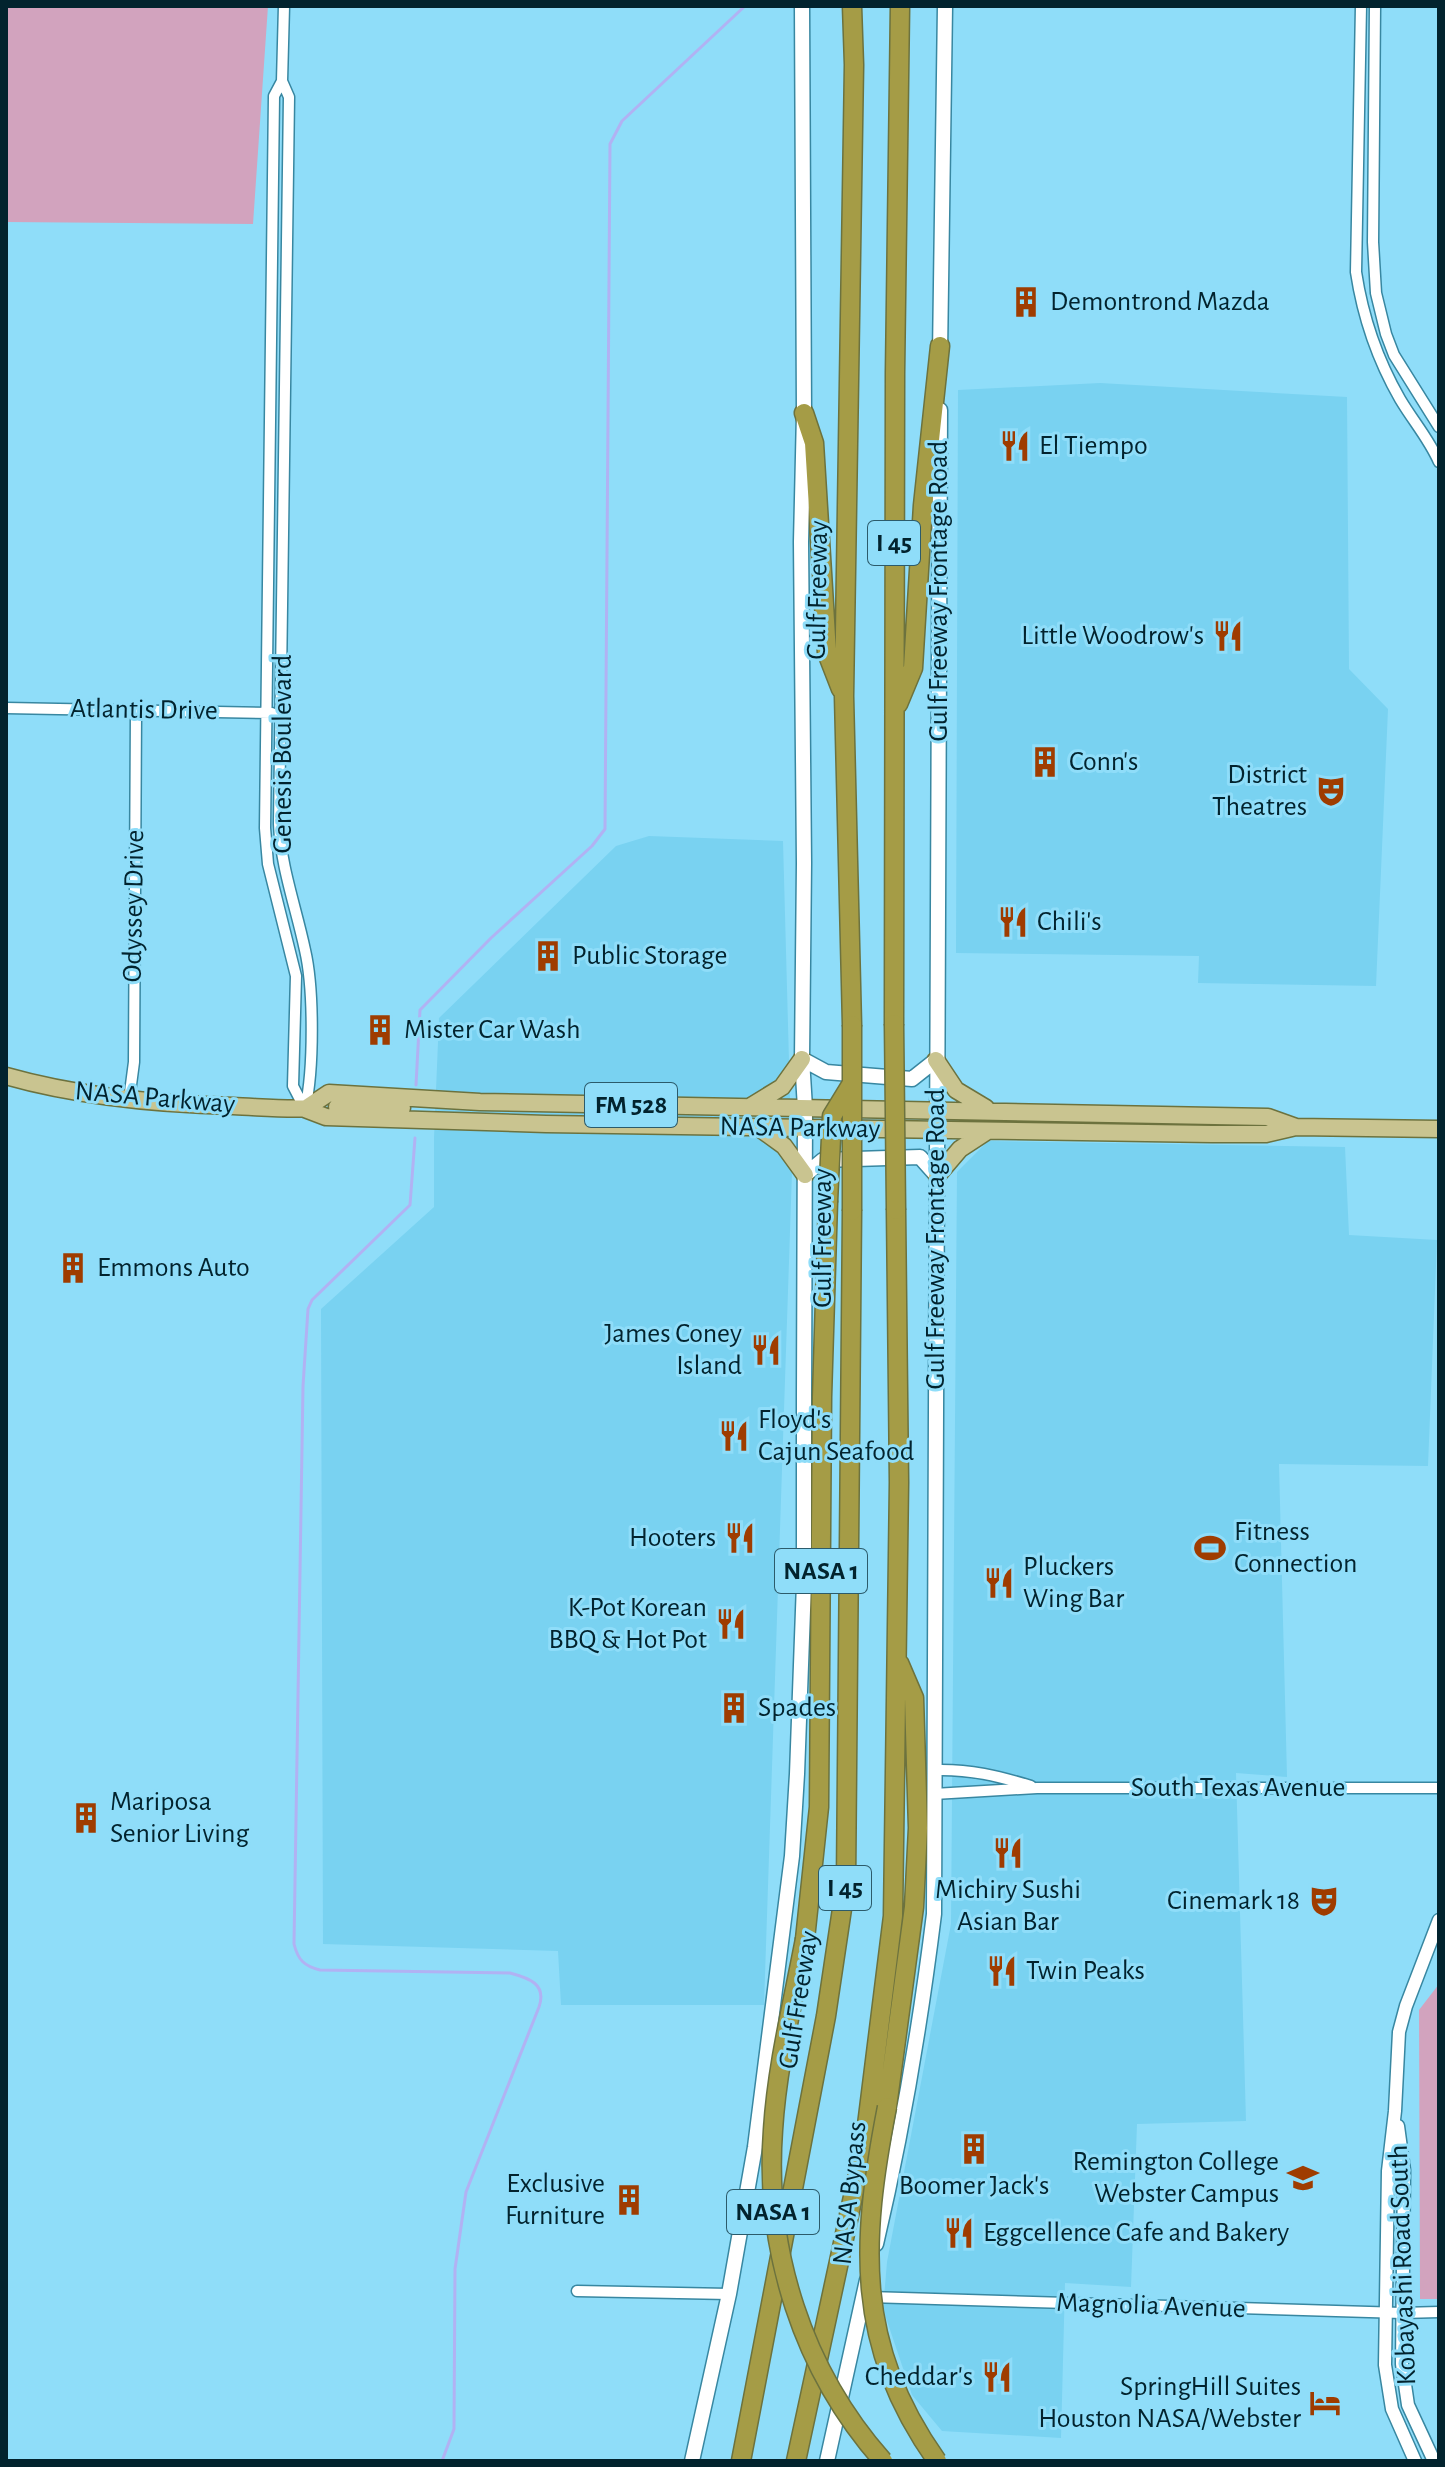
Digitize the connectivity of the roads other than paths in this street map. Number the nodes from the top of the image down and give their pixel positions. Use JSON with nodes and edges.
{"nodes":[{"id":1,"x":284,"y":6,"type":"edge"},
{"id":2,"x":802,"y":6,"type":"edge"},
{"id":3,"x":852,"y":6,"type":"edge"},
{"id":4,"x":859,"y":6,"type":"edge"},
{"id":5,"x":900,"y":6,"type":"edge"},
{"id":6,"x":945,"y":6,"type":"edge"},
{"id":7,"x":1361,"y":6,"type":"edge"},
{"id":8,"x":1375,"y":6,"type":"edge"},
{"id":9,"x":854,"y":65,"type":"junction"},
{"id":10,"x":282,"y":81,"type":"junction"},
{"id":11,"x":1359,"y":129,"type":"junction"},
{"id":12,"x":1374,"y":130,"type":"junction"},
{"id":13,"x":1357,"y":241,"type":"junction"},
{"id":14,"x":1373,"y":242,"type":"junction"},
{"id":15,"x":940,"y":346,"type":"junction"},
{"id":16,"x":1416,"y":393,"type":"junction"},
{"id":17,"x":271,"y":396,"type":"junction"},
{"id":18,"x":286,"y":396,"type":"junction"},
{"id":19,"x":1401,"y":401,"type":"junction"},
{"id":20,"x":804,"y":413,"type":"junction"},
{"id":21,"x":1439,"y":427,"type":"edge"},
{"id":22,"x":1439,"y":462,"type":"edge"},
{"id":23,"x":269,"y":553,"type":"junction"},
{"id":24,"x":283,"y":553,"type":"junction"},
{"id":25,"x":844,"y":696,"type":"junction"},
{"id":26,"x":6,"y":708,"type":"edge"},
{"id":27,"x":136,"y":711,"type":"junction"},
{"id":28,"x":268,"y":713,"type":"junction"},
{"id":29,"x":281,"y":713,"type":"junction"},
{"id":30,"x":894,"y":714,"type":"junction"},
{"id":31,"x":802,"y":1059,"type":"junction"},
{"id":32,"x":936,"y":1060,"type":"junction"},
{"id":33,"x":6,"y":1076,"type":"edge"},
{"id":34,"x":851,"y":1085,"type":"junction"},
{"id":35,"x":129,"y":1100,"type":"junction"},
{"id":36,"x":480,"y":1102,"type":"junction"},
{"id":37,"x":748,"y":1107,"type":"junction"},
{"id":38,"x":805,"y":1108,"type":"junction"},
{"id":39,"x":305,"y":1109,"type":"junction"},
{"id":40,"x":936,"y":1109,"type":"junction"},
{"id":41,"x":991,"y":1110,"type":"junction"},
{"id":42,"x":480,"y":1123,"type":"junction"},
{"id":43,"x":757,"y":1127,"type":"junction"},
{"id":44,"x":1296,"y":1127,"type":"junction"},
{"id":45,"x":805,"y":1129,"type":"junction"},
{"id":46,"x":1439,"y":1129,"type":"edge"},
{"id":47,"x":936,"y":1130,"type":"junction"},
{"id":48,"x":987,"y":1131,"type":"junction"},
{"id":49,"x":805,"y":1175,"type":"junction"},
{"id":50,"x":937,"y":1176,"type":"junction"},
{"id":51,"x":895,"y":1655,"type":"junction"},
{"id":52,"x":935,"y":1770,"type":"junction"},
{"id":53,"x":1037,"y":1788,"type":"junction"},
{"id":54,"x":1439,"y":1788,"type":"edge"},
{"id":55,"x":934,"y":1794,"type":"junction"},
{"id":56,"x":1439,"y":1920,"type":"edge"},
{"id":57,"x":1395,"y":2111,"type":"junction"},
{"id":58,"x":577,"y":2291,"type":"dead end"},
{"id":59,"x":729,"y":2294,"type":"junction"},
{"id":60,"x":863,"y":2297,"type":"junction"},
{"id":61,"x":1439,"y":2312,"type":"edge"},
{"id":62,"x":1385,"y":2313,"type":"junction"},
{"id":63,"x":1402,"y":2313,"type":"junction"},
{"id":64,"x":692,"y":2461,"type":"edge"},
{"id":65,"x":741,"y":2461,"type":"edge"},
{"id":66,"x":796,"y":2461,"type":"edge"},
{"id":67,"x":827,"y":2461,"type":"edge"},
{"id":68,"x":883,"y":2461,"type":"edge"},
{"id":69,"x":937,"y":2461,"type":"edge"},
{"id":70,"x":1415,"y":2461,"type":"edge"},
{"id":71,"x":1434,"y":2461,"type":"edge"}],
"edges":[{"from":1,"to":10,"type":"street","name":"Genesis Boulevard"},
{"from":2,"to":20,"type":"main road"},
{"from":3,"to":9,"type":"highway","name":"Gulf Freeway","number":"I 45"},
{"from":4,"to":9,"type":"highway"},
{"from":5,"to":30,"type":"highway","number":"I 45"},
{"from":6,"to":15,"type":"main road","name":"Gulf Freeway Frontage Road"},
{"from":7,"to":11,"type":"street"},
{"from":8,"to":12,"type":"street"},
{"from":9,"to":25,"type":"highway","name":"Gulf Freeway","number":"I 45"},
{"from":10,"to":17,"type":"street","name":"Genesis Boulevard"},
{"from":10,"to":18,"type":"street","name":"Genesis Boulevard"},
{"from":11,"to":12,"type":"street"},
{"from":11,"to":13,"type":"street"},
{"from":12,"to":14,"type":"street"},
{"from":13,"to":14,"type":"street"},
{"from":13,"to":19,"type":"street"},
{"from":14,"to":16,"type":"street"},
{"from":15,"to":30,"type":"highway"},
{"from":15,"to":32,"type":"main road","name":"Gulf Freeway Frontage Road"},
{"from":16,"to":19,"type":"street"},
{"from":16,"to":21,"type":"street"},
{"from":17,"to":18,"type":"street"},
{"from":17,"to":23,"type":"street","name":"Genesis Boulevard"},
{"from":18,"to":24,"type":"street","name":"Genesis Boulevard"},
{"from":19,"to":22,"type":"street"},
{"from":20,"to":25,"type":"highway"},
{"from":20,"to":31,"type":"main road"},
{"from":23,"to":24,"type":"street"},
{"from":23,"to":28,"type":"street","name":"Genesis Boulevard"},
{"from":24,"to":29,"type":"street","name":"Genesis Boulevard"},
{"from":25,"to":34,"type":"highway","name":"Gulf Freeway","number":"I 45","bridge":true},
{"from":26,"to":27,"type":"street","name":"Atlantis Drive"},
{"from":27,"to":28,"type":"street","name":"Atlantis Drive"},
{"from":27,"to":35,"type":"street","name":"Odyssey Drive"},
{"from":28,"to":29,"type":"street","name":"Atlantis Drive"},
{"from":28,"to":39,"type":"street","name":"Genesis Boulevard"},
{"from":29,"to":39,"type":"street","name":"Genesis Boulevard"},
{"from":30,"to":51,"type":"highway","number":"I 45","bridge":true},
{"from":31,"to":32,"type":"main road"},
{"from":31,"to":37,"type":"main road"},
{"from":31,"to":38,"type":"main road"},
{"from":32,"to":40,"type":"main road","name":"Gulf Freeway Frontage Road"},
{"from":32,"to":41,"type":"main road"},
{"from":33,"to":35,"type":"main road","name":"NASA Parkway","number":"FM 528"},
{"from":34,"to":65,"type":"highway","name":"Gulf Freeway","number":"I 45","bridge":true},
{"from":34,"to":68,"type":"highway","number":"NASA 1","bridge":true},
{"from":35,"to":39,"type":"main road","name":"NASA Parkway","number":"FM 528"},
{"from":36,"to":37,"type":"main road","name":"NASA Parkway","number":"FM 528"},
{"from":36,"to":39,"type":"main road","name":"NASA Parkway","number":"FM 528"},
{"from":36,"to":42,"type":"main road"},
{"from":37,"to":38,"type":"main road","name":"NASA Parkway","number":"FM 528"},
{"from":38,"to":40,"type":"main road","name":"NASA Parkway","number":"FM 528"},
{"from":38,"to":45,"type":"main road"},
{"from":39,"to":42,"type":"main road","name":"NASA Parkway","number":"FM 528"},
{"from":40,"to":41,"type":"main road","name":"NASA Parkway"},
{"from":40,"to":47,"type":"main road","name":"Gulf Freeway Frontage Road"},
{"from":41,"to":44,"type":"main road","name":"NASA Parkway"},
{"from":42,"to":43,"type":"main road","name":"NASA Parkway","number":"FM 528"},
{"from":43,"to":45,"type":"main road","name":"NASA Parkway","number":"FM 528"},
{"from":43,"to":49,"type":"main road"},
{"from":44,"to":46,"type":"main road","name":"NASA Parkway"},
{"from":44,"to":48,"type":"main road","name":"NASA Parkway"},
{"from":45,"to":47,"type":"main road","name":"NASA Parkway","number":"FM 528"},
{"from":45,"to":49,"type":"main road"},
{"from":47,"to":48,"type":"main road","name":"NASA Parkway"},
{"from":47,"to":50,"type":"main road","name":"Gulf Freeway Frontage Road"},
{"from":48,"to":50,"type":"main road"},
{"from":49,"to":50,"type":"main road"},
{"from":49,"to":59,"type":"main road"},
{"from":50,"to":52,"type":"main road","name":"Gulf Freeway Frontage Road"},
{"from":51,"to":66,"type":"highway","number":"I 45"},
{"from":51,"to":69,"type":"highway","name":"NASA Bypass","bridge":true},
{"from":52,"to":53,"type":"street","name":"South Texas Avenue"},
{"from":52,"to":55,"type":"main road","name":"Gulf Freeway Frontage Road"},
{"from":53,"to":54,"type":"street","name":"South Texas Avenue"},
{"from":53,"to":55,"type":"street","name":"South Texas Avenue"},
{"from":55,"to":60,"type":"main road","name":"Gulf Freeway Frontage Road"},
{"from":56,"to":57,"type":"street","name":"Kobayashi Road South"},
{"from":57,"to":62,"type":"street","name":"Kobayashi Road South"},
{"from":57,"to":63,"type":"street","name":"Kobayashi Road South"},
{"from":58,"to":59,"type":"street"},
{"from":59,"to":64,"type":"main road"},
{"from":60,"to":62,"type":"street","name":"Magnolia Avenue"},
{"from":60,"to":67,"type":"main road","name":"Gulf Freeway Frontage Road"},
{"from":61,"to":63,"type":"street","name":"Magnolia Avenue"},
{"from":62,"to":63,"type":"street","name":"Magnolia Avenue"},
{"from":62,"to":70,"type":"street","name":"Kobayashi Road South"},
{"from":63,"to":71,"type":"street","name":"Kobayashi Road South"}]}
